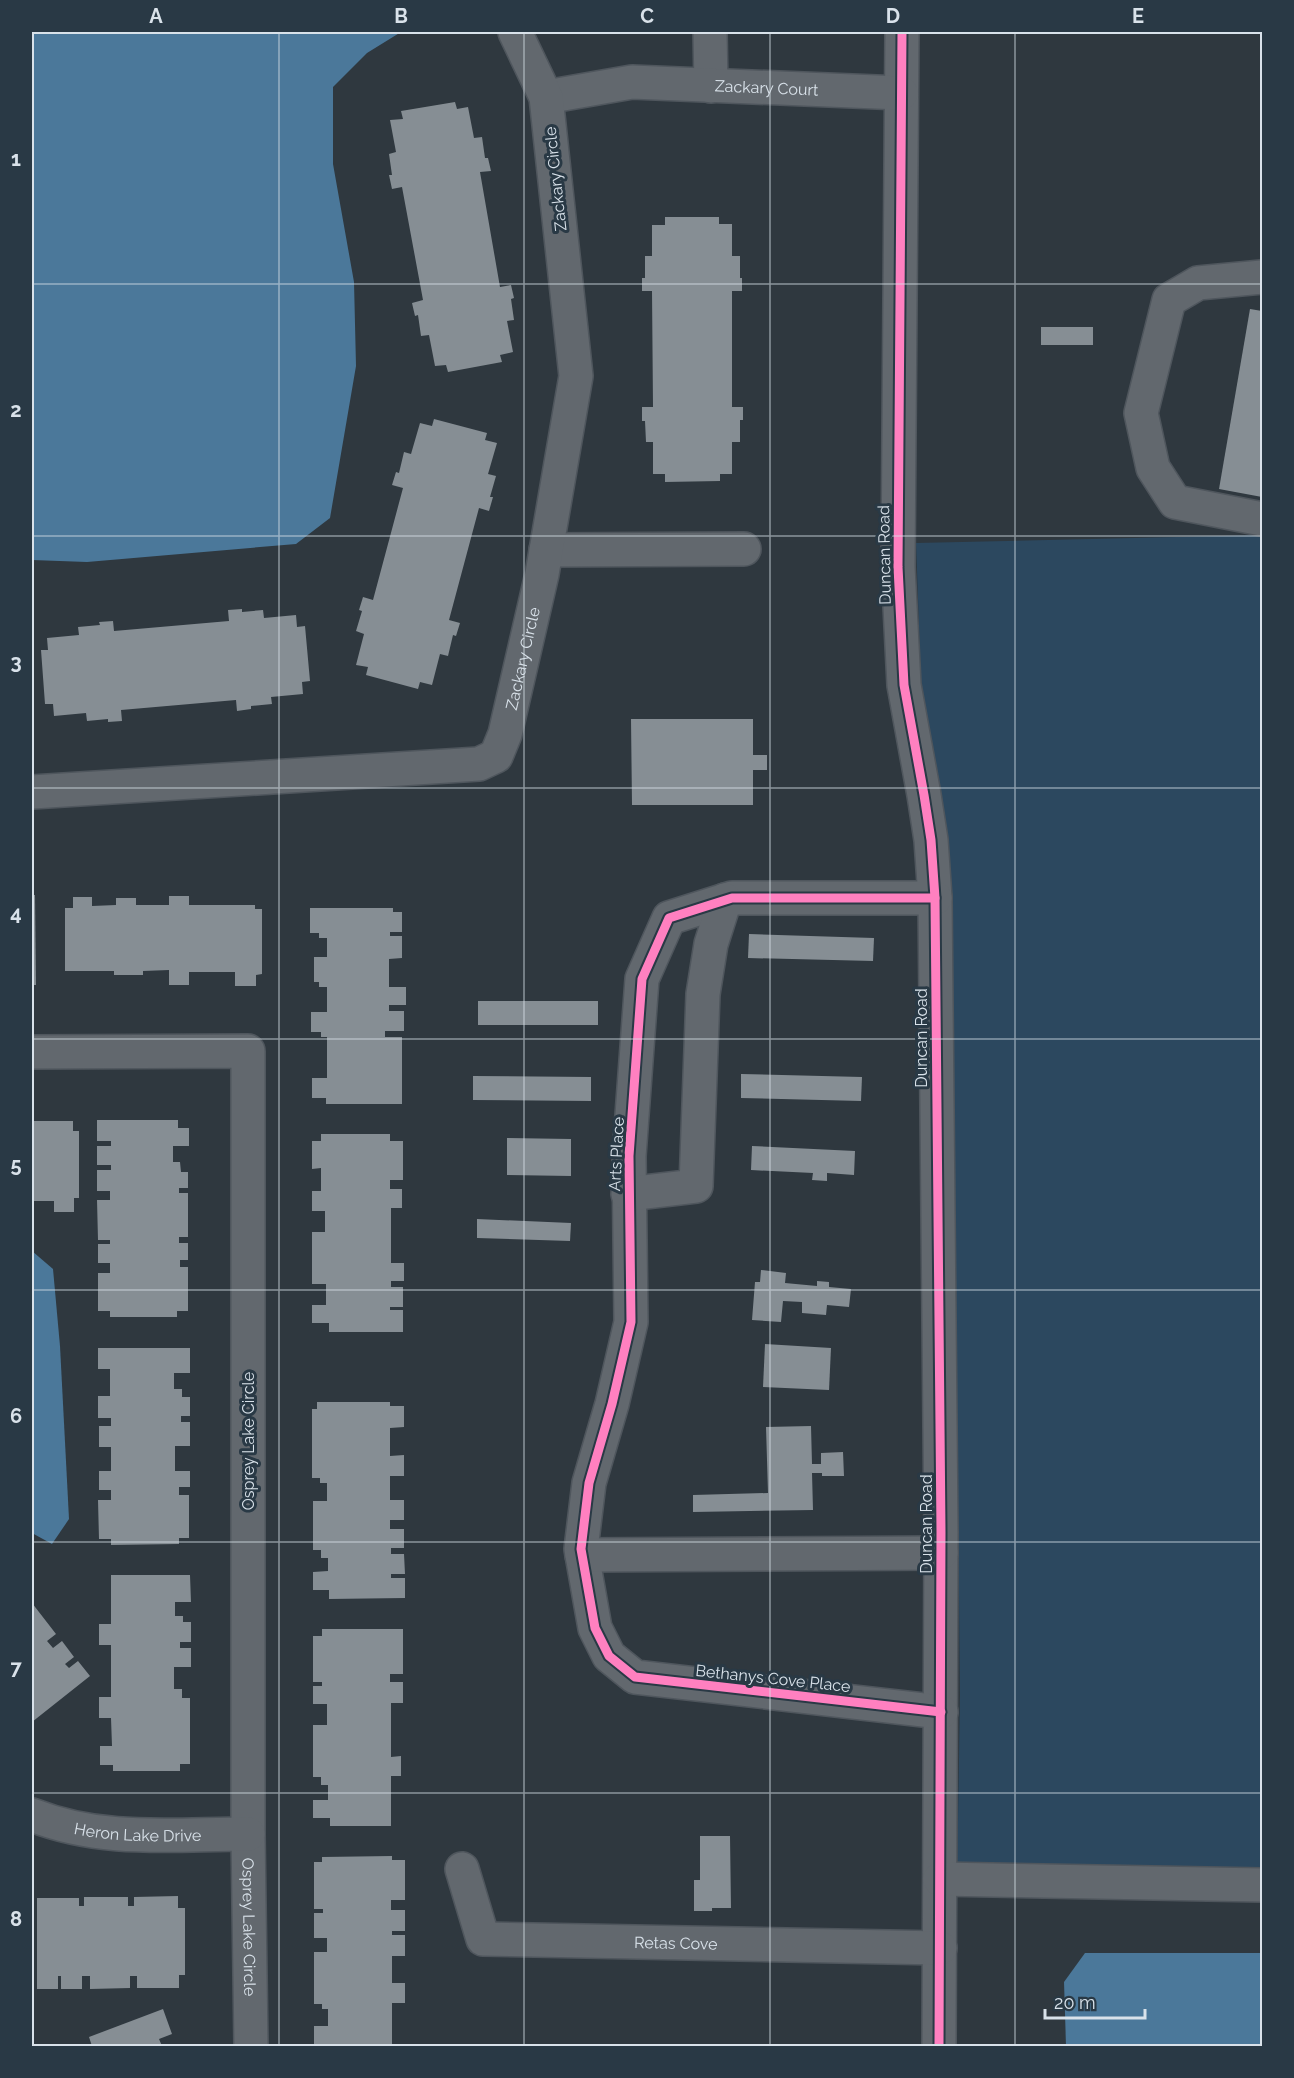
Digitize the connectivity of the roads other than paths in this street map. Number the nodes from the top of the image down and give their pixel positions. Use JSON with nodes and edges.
{"nodes":[{"id":1,"x":515,"y":32,"type":"edge"},
{"id":2,"x":710,"y":32,"type":"edge"},
{"id":3,"x":902,"y":32,"type":"edge"},
{"id":4,"x":711,"y":86,"type":"junction"},
{"id":5,"x":901,"y":93,"type":"junction"},
{"id":6,"x":546,"y":97,"type":"junction"},
{"id":7,"x":1263,"y":276,"type":"edge"},
{"id":8,"x":1263,"y":519,"type":"edge"},
{"id":9,"x":744,"y":549,"type":"dead end"},
{"id":10,"x":546,"y":550,"type":"junction"},
{"id":11,"x":32,"y":792,"type":"edge"},
{"id":12,"x":935,"y":898,"type":"junction"},
{"id":13,"x":725,"y":900,"type":"junction"},
{"id":14,"x":32,"y":1052,"type":"edge"},
{"id":15,"x":628,"y":1194,"type":"junction"},
{"id":16,"x":941,"y":1553,"type":"junction"},
{"id":17,"x":582,"y":1555,"type":"junction"},
{"id":18,"x":609,"y":1656,"type":"joint"},
{"id":19,"x":941,"y":1712,"type":"junction"},
{"id":20,"x":32,"y":1815,"type":"edge"},
{"id":21,"x":248,"y":1834,"type":"junction"},
{"id":22,"x":462,"y":1869,"type":"dead end"},
{"id":23,"x":940,"y":1879,"type":"junction"},
{"id":24,"x":1263,"y":1885,"type":"edge"},
{"id":25,"x":940,"y":1948,"type":"junction"},
{"id":26,"x":251,"y":2046,"type":"edge"},
{"id":27,"x":939,"y":2046,"type":"edge"}],
"edges":[{"from":1,"to":6,"type":"street","name":"Zackary Circle"},
{"from":2,"to":4,"type":"street"},
{"from":3,"to":5,"type":"street","name":"Duncan Road"},
{"from":4,"to":5,"type":"street","name":"Zackary Court"},
{"from":4,"to":6,"type":"street","name":"Zackary Court"},
{"from":5,"to":12,"type":"street","name":"Duncan Road"},
{"from":6,"to":10,"type":"street","name":"Zackary Circle"},
{"from":7,"to":8,"type":"street"},
{"from":9,"to":10,"type":"street"},
{"from":10,"to":11,"type":"street","name":"Zackary Circle"},
{"from":12,"to":13,"type":"street","name":"Arts Place"},
{"from":12,"to":16,"type":"street","name":"Duncan Road"},
{"from":13,"to":15,"type":"street","name":"Arts Place"},
{"from":13,"to":15,"type":"street"},
{"from":14,"to":21,"type":"street","name":"Osprey Lake Circle"},
{"from":15,"to":17,"type":"street","name":"Arts Place"},
{"from":16,"to":17,"type":"street"},
{"from":16,"to":19,"type":"street","name":"Duncan Road"},
{"from":17,"to":18,"type":"street","name":"Arts Place"},
{"from":18,"to":19,"type":"street","name":"Bethanys Cove Place"},
{"from":19,"to":23,"type":"street","name":"Duncan Road"},
{"from":20,"to":21,"type":"street","name":"Heron Lake Drive"},
{"from":21,"to":26,"type":"street","name":"Osprey Lake Circle"},
{"from":22,"to":25,"type":"street","name":"Retas Cove"},
{"from":23,"to":24,"type":"street"},
{"from":23,"to":25,"type":"street","name":"Duncan Road"},
{"from":25,"to":27,"type":"street","name":"Duncan Road"}]}
